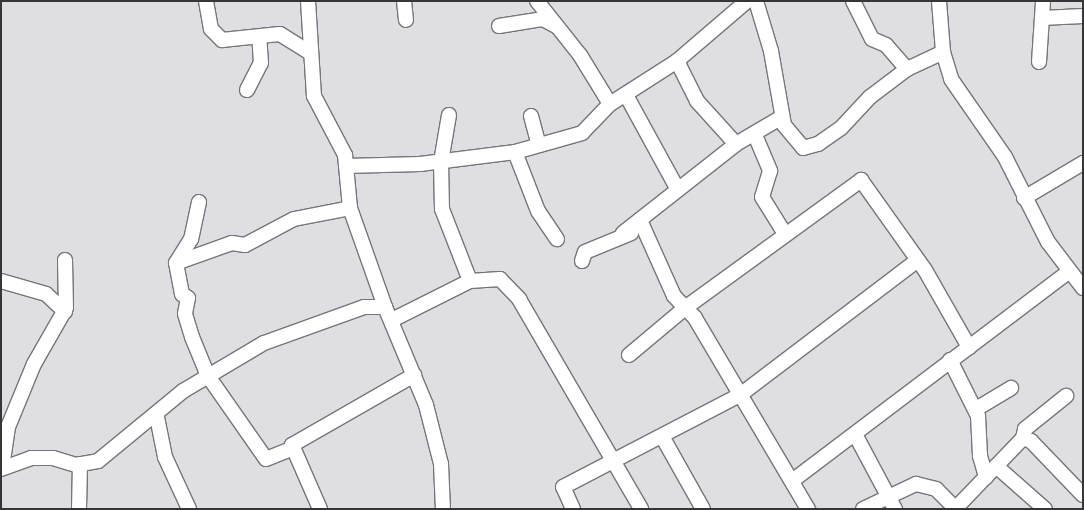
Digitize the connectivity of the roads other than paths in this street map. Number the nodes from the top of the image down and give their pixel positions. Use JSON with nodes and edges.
{"nodes":[{"id":1,"x":206,"y":1,"type":"edge"},
{"id":2,"x":308,"y":1,"type":"edge"},
{"id":3,"x":404,"y":1,"type":"edge"},
{"id":4,"x":537,"y":1,"type":"edge"},
{"id":5,"x":747,"y":1,"type":"edge"},
{"id":6,"x":756,"y":1,"type":"edge"},
{"id":7,"x":853,"y":1,"type":"edge"},
{"id":8,"x":939,"y":1,"type":"edge"},
{"id":9,"x":1043,"y":1,"type":"edge"},
{"id":10,"x":1083,"y":16,"type":"edge"},
{"id":11,"x":1042,"y":18,"type":"junction"},
{"id":12,"x":406,"y":20,"type":"dead end"},
{"id":13,"x":500,"y":26,"type":"dead end"},
{"id":14,"x":559,"y":28,"type":"junction"},
{"id":15,"x":259,"y":38,"type":"junction"},
{"id":16,"x":943,"y":52,"type":"junction"},
{"id":17,"x":310,"y":54,"type":"junction"},
{"id":18,"x":677,"y":61,"type":"junction"},
{"id":19,"x":1039,"y":62,"type":"dead end"},
{"id":20,"x":907,"y":69,"type":"junction"},
{"id":21,"x":247,"y":90,"type":"dead end"},
{"id":22,"x":626,"y":95,"type":"junction"},
{"id":23,"x":610,"y":104,"type":"junction"},
{"id":24,"x":448,"y":115,"type":"dead end"},
{"id":25,"x":531,"y":116,"type":"dead end"},
{"id":26,"x":782,"y":117,"type":"junction"},
{"id":27,"x":755,"y":135,"type":"junction"},
{"id":28,"x":736,"y":144,"type":"junction"},
{"id":29,"x":539,"y":145,"type":"junction"},
{"id":30,"x":515,"y":152,"type":"junction"},
{"id":31,"x":441,"y":162,"type":"junction"},
{"id":32,"x":1083,"y":163,"type":"edge"},
{"id":33,"x":346,"y":166,"type":"junction"},
{"id":34,"x":678,"y":190,"type":"junction"},
{"id":35,"x":1024,"y":198,"type":"junction"},
{"id":36,"x":199,"y":202,"type":"dead end"},
{"id":37,"x":350,"y":208,"type":"junction"},
{"id":38,"x":641,"y":226,"type":"junction"},
{"id":39,"x":784,"y":234,"type":"junction"},
{"id":40,"x":557,"y":239,"type":"dead end"},
{"id":41,"x":65,"y":260,"type":"dead end"},
{"id":42,"x":918,"y":260,"type":"junction"},
{"id":43,"x":582,"y":261,"type":"dead end"},
{"id":44,"x":176,"y":263,"type":"junction"},
{"id":45,"x":1068,"y":272,"type":"junction"},
{"id":46,"x":1,"y":281,"type":"edge"},
{"id":47,"x":470,"y":281,"type":"junction"},
{"id":48,"x":1083,"y":288,"type":"edge"},
{"id":49,"x":376,"y":290,"type":"junction"},
{"id":50,"x":364,"y":307,"type":"junction"},
{"id":51,"x":385,"y":307,"type":"junction"},
{"id":52,"x":685,"y":308,"type":"junction"},
{"id":53,"x":65,"y":312,"type":"junction"},
{"id":54,"x":392,"y":320,"type":"junction"},
{"id":55,"x":969,"y":347,"type":"junction"},
{"id":56,"x":628,"y":355,"type":"dead end"},
{"id":57,"x":950,"y":360,"type":"junction"},
{"id":58,"x":414,"y":375,"type":"junction"},
{"id":59,"x":208,"y":376,"type":"junction"},
{"id":60,"x":1011,"y":388,"type":"dead end"},
{"id":61,"x":740,"y":395,"type":"junction"},
{"id":62,"x":1066,"y":396,"type":"dead end"},
{"id":63,"x":976,"y":409,"type":"junction"},
{"id":64,"x":157,"y":417,"type":"junction"},
{"id":65,"x":856,"y":436,"type":"junction"},
{"id":66,"x":663,"y":438,"type":"junction"},
{"id":67,"x":1024,"y":438,"type":"junction"},
{"id":68,"x":291,"y":448,"type":"junction"},
{"id":69,"x":611,"y":461,"type":"junction"},
{"id":70,"x":80,"y":464,"type":"junction"},
{"id":71,"x":996,"y":466,"type":"junction"},
{"id":72,"x":2,"y":468,"type":"edge"},
{"id":73,"x":986,"y":477,"type":"junction"},
{"id":74,"x":792,"y":481,"type":"junction"},
{"id":75,"x":1083,"y":496,"type":"edge"},
{"id":76,"x":887,"y":497,"type":"junction"},
{"id":77,"x":955,"y":508,"type":"edge"},
{"id":78,"x":79,"y":509,"type":"edge"},
{"id":79,"x":189,"y":509,"type":"edge"},
{"id":80,"x":320,"y":509,"type":"edge"},
{"id":81,"x":443,"y":509,"type":"edge"},
{"id":82,"x":572,"y":509,"type":"edge"},
{"id":83,"x":641,"y":509,"type":"edge"},
{"id":84,"x":703,"y":509,"type":"edge"},
{"id":85,"x":808,"y":509,"type":"edge"},
{"id":86,"x":864,"y":509,"type":"edge"},
{"id":87,"x":894,"y":509,"type":"edge"},
{"id":88,"x":1045,"y":509,"type":"edge"}],
"edges":[{"from":1,"to":15,"type":"street"},
{"from":2,"to":17,"type":"street"},
{"from":3,"to":12,"type":"street"},
{"from":4,"to":14,"type":"street"},
{"from":5,"to":18,"type":"street"},
{"from":6,"to":26,"type":"street"},
{"from":7,"to":20,"type":"street"},
{"from":8,"to":16,"type":"street"},
{"from":9,"to":11,"type":"street"},
{"from":10,"to":11,"type":"street"},
{"from":11,"to":19,"type":"street"},
{"from":13,"to":14,"type":"street"},
{"from":14,"to":23,"type":"street"},
{"from":15,"to":17,"type":"street"},
{"from":15,"to":21,"type":"street"},
{"from":16,"to":20,"type":"street"},
{"from":16,"to":35,"type":"street"},
{"from":17,"to":33,"type":"street"},
{"from":18,"to":22,"type":"street"},
{"from":18,"to":28,"type":"street"},
{"from":20,"to":26,"type":"street"},
{"from":22,"to":23,"type":"street"},
{"from":22,"to":34,"type":"street"},
{"from":23,"to":29,"type":"street"},
{"from":24,"to":31,"type":"street"},
{"from":25,"to":29,"type":"street"},
{"from":26,"to":27,"type":"street"},
{"from":27,"to":28,"type":"street"},
{"from":27,"to":39,"type":"street"},
{"from":28,"to":34,"type":"street"},
{"from":29,"to":30,"type":"street"},
{"from":30,"to":31,"type":"street"},
{"from":30,"to":40,"type":"street"},
{"from":31,"to":33,"type":"street"},
{"from":31,"to":47,"type":"street"},
{"from":32,"to":35,"type":"street"},
{"from":33,"to":37,"type":"street"},
{"from":34,"to":38,"type":"street"},
{"from":35,"to":45,"type":"street"},
{"from":36,"to":44,"type":"street"},
{"from":37,"to":44,"type":"street"},
{"from":37,"to":49,"type":"street"},
{"from":38,"to":43,"type":"street"},
{"from":38,"to":52,"type":"street"},
{"from":39,"to":42,"type":"street"},
{"from":39,"to":52,"type":"street"},
{"from":41,"to":53,"type":"street"},
{"from":42,"to":55,"type":"street"},
{"from":42,"to":61,"type":"street"},
{"from":44,"to":59,"type":"street"},
{"from":45,"to":48,"type":"street"},
{"from":45,"to":55,"type":"street"},
{"from":46,"to":53,"type":"street"},
{"from":47,"to":54,"type":"street"},
{"from":47,"to":69,"type":"street"},
{"from":49,"to":50,"type":"street"},
{"from":49,"to":51,"type":"street"},
{"from":50,"to":51,"type":"street"},
{"from":50,"to":59,"type":"street"},
{"from":51,"to":54,"type":"street"},
{"from":52,"to":56,"type":"street"},
{"from":52,"to":61,"type":"street"},
{"from":53,"to":72,"type":"street"},
{"from":54,"to":58,"type":"street"},
{"from":55,"to":57,"type":"street"},
{"from":57,"to":63,"type":"street"},
{"from":57,"to":65,"type":"street"},
{"from":58,"to":68,"type":"street"},
{"from":58,"to":81,"type":"street"},
{"from":59,"to":64,"type":"street"},
{"from":59,"to":68,"type":"street"},
{"from":60,"to":63,"type":"street"},
{"from":61,"to":66,"type":"street"},
{"from":61,"to":74,"type":"street"},
{"from":62,"to":67,"type":"street"},
{"from":63,"to":73,"type":"street"},
{"from":64,"to":70,"type":"street"},
{"from":64,"to":79,"type":"street"},
{"from":65,"to":74,"type":"street"},
{"from":65,"to":76,"type":"street"},
{"from":66,"to":69,"type":"street"},
{"from":66,"to":84,"type":"street"},
{"from":67,"to":71,"type":"street"},
{"from":67,"to":75,"type":"street"},
{"from":68,"to":80,"type":"street"},
{"from":69,"to":82,"type":"street"},
{"from":69,"to":83,"type":"street"},
{"from":70,"to":72,"type":"street"},
{"from":70,"to":78,"type":"street"},
{"from":71,"to":73,"type":"street"},
{"from":71,"to":88,"type":"street"},
{"from":73,"to":77,"type":"street"},
{"from":74,"to":85,"type":"street"},
{"from":76,"to":77,"type":"street"},
{"from":76,"to":86,"type":"street"},
{"from":76,"to":87,"type":"street"}]}
